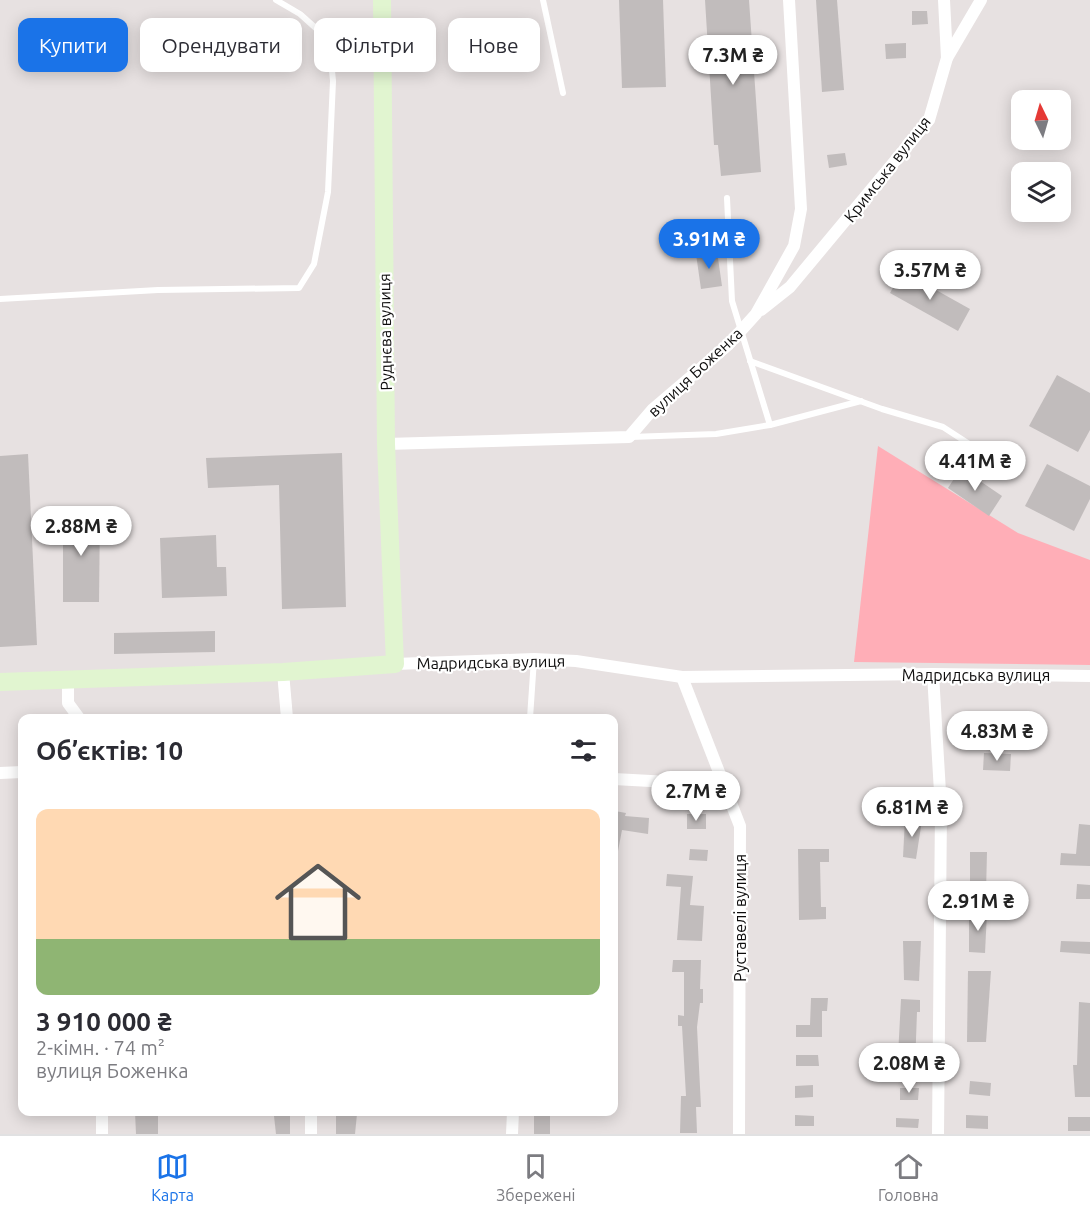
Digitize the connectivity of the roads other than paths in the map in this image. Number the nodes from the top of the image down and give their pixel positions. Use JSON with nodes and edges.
{"nodes":[{"id":1,"x":276,"y":0,"type":"edge"},
{"id":2,"x":382,"y":0,"type":"edge"},
{"id":3,"x":543,"y":0,"type":"edge"},
{"id":4,"x":789,"y":0,"type":"edge"},
{"id":5,"x":944,"y":0,"type":"edge"},
{"id":6,"x":981,"y":0,"type":"edge"},
{"id":7,"x":947,"y":58,"type":"junction"},
{"id":8,"x":563,"y":93,"type":"dead end"},
{"id":9,"x":727,"y":198,"type":"dead end"},
{"id":10,"x":0,"y":299,"type":"edge"},
{"id":11,"x":756,"y":314,"type":"junction"},
{"id":12,"x":740,"y":331,"type":"junction"},
{"id":13,"x":750,"y":362,"type":"junction"},
{"id":14,"x":861,"y":401,"type":"junction"},
{"id":15,"x":770,"y":425,"type":"junction"},
{"id":16,"x":629,"y":437,"type":"junction"},
{"id":17,"x":386,"y":444,"type":"junction"},
{"id":18,"x":1000,"y":464,"type":"dead end"},
{"id":19,"x":534,"y":659,"type":"junction"},
{"id":20,"x":395,"y":664,"type":"junction"},
{"id":21,"x":283,"y":672,"type":"junction"},
{"id":22,"x":933,"y":674,"type":"junction"},
{"id":23,"x":1090,"y":676,"type":"edge"},
{"id":24,"x":682,"y":677,"type":"junction"},
{"id":25,"x":68,"y":679,"type":"junction"},
{"id":26,"x":0,"y":682,"type":"edge"},
{"id":27,"x":76,"y":714,"type":"edge"},
{"id":28,"x":287,"y":714,"type":"edge"},
{"id":29,"x":530,"y":714,"type":"edge"},
{"id":30,"x":18,"y":772,"type":"edge"},
{"id":31,"x":0,"y":773,"type":"edge"},
{"id":32,"x":618,"y":779,"type":"edge"},
{"id":33,"x":724,"y":785,"type":"junction"},
{"id":34,"x":102,"y":1116,"type":"edge"},
{"id":35,"x":311,"y":1116,"type":"edge"},
{"id":36,"x":513,"y":1116,"type":"edge"},
{"id":37,"x":102,"y":1134,"type":"edge"},
{"id":38,"x":310,"y":1134,"type":"edge"},
{"id":39,"x":512,"y":1134,"type":"edge"},
{"id":40,"x":739,"y":1134,"type":"edge"},
{"id":41,"x":938,"y":1134,"type":"edge"}],
"edges":[{"from":1,"to":10,"type":"lane"},
{"from":2,"to":17,"type":"street","name":"Руднєва вулиця"},
{"from":3,"to":8,"type":"lane"},
{"from":4,"to":11,"type":"street","name":"вулиця Боженка"},
{"from":5,"to":7,"type":"street"},
{"from":6,"to":7,"type":"street","name":"Кримська вулиця"},
{"from":7,"to":11,"type":"street","name":"Кримська вулиця"},
{"from":9,"to":12,"type":"lane"},
{"from":11,"to":12,"type":"street","name":"вулиця Боженка"},
{"from":12,"to":13,"type":"lane"},
{"from":12,"to":16,"type":"street","name":"вулиця Боженка"},
{"from":13,"to":14,"type":"lane"},
{"from":13,"to":15,"type":"lane"},
{"from":14,"to":15,"type":"lane"},
{"from":14,"to":18,"type":"lane"},
{"from":15,"to":16,"type":"lane"},
{"from":16,"to":17,"type":"street"},
{"from":17,"to":20,"type":"street","name":"Руднєва вулиця"},
{"from":19,"to":20,"type":"street","name":"Мадридська вулиця"},
{"from":19,"to":24,"type":"street","name":"Мадридська вулиця"},
{"from":19,"to":29,"type":"lane"},
{"from":20,"to":21,"type":"street","name":"Мадридська вулиця"},
{"from":21,"to":25,"type":"street","name":"Мадридська вулиця"},
{"from":21,"to":28,"type":"street"},
{"from":22,"to":23,"type":"street","name":"Мадридська вулиця"},
{"from":22,"to":24,"type":"street","name":"Мадридська вулиця"},
{"from":22,"to":41,"type":"street"},
{"from":24,"to":33,"type":"street","name":"Руставелі вулиця"},
{"from":25,"to":26,"type":"street","name":"Мадридська вулиця"},
{"from":25,"to":27,"type":"street"},
{"from":30,"to":31,"type":"street"},
{"from":32,"to":33,"type":"street"},
{"from":33,"to":40,"type":"street","name":"Руставелі вулиця"},
{"from":34,"to":37,"type":"street"},
{"from":35,"to":38,"type":"street"},
{"from":36,"to":39,"type":"street"}]}
